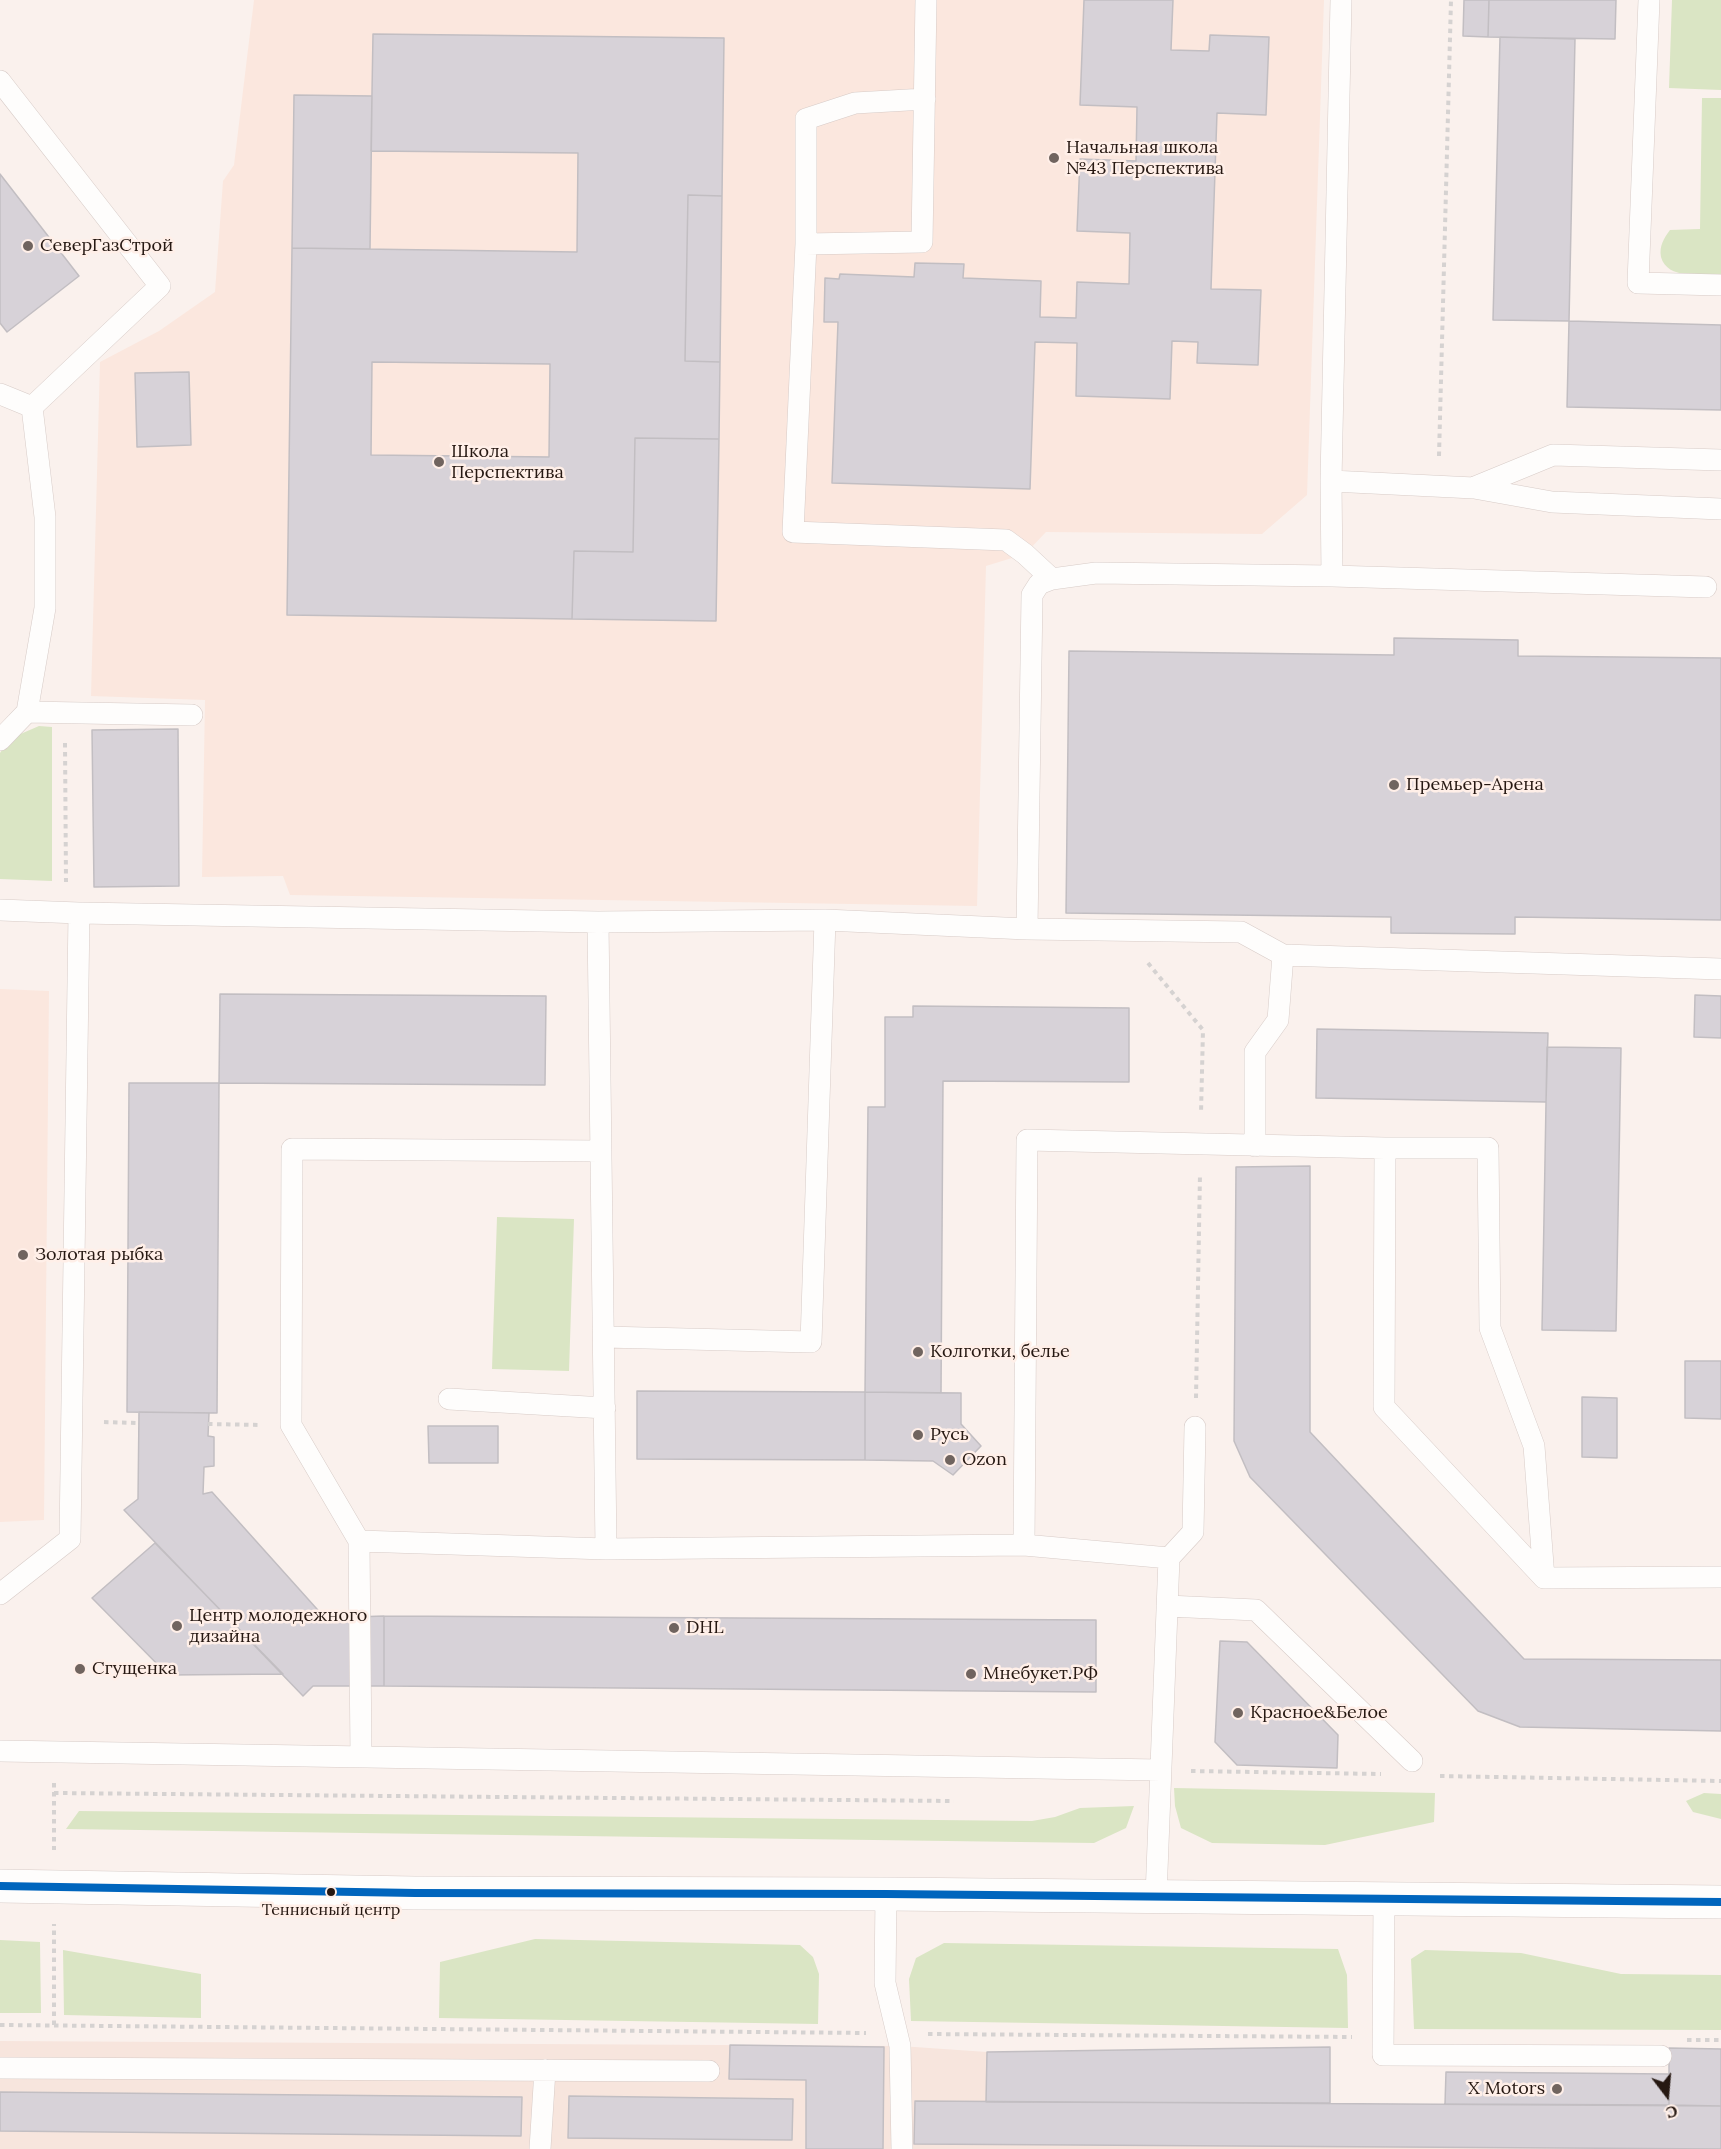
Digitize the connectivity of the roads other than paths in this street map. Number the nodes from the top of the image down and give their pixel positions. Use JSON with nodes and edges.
{"nodes":[{"id":1,"x":926,"y":0,"type":"edge"},
{"id":2,"x":1341,"y":0,"type":"edge"},
{"id":3,"x":1649,"y":0,"type":"edge"},
{"id":4,"x":0,"y":81,"type":"edge"},
{"id":5,"x":925,"y":99,"type":"junction"},
{"id":6,"x":806,"y":244,"type":"junction"},
{"id":7,"x":1721,"y":285,"type":"edge"},
{"id":8,"x":0,"y":394,"type":"edge"},
{"id":9,"x":32,"y":407,"type":"junction"},
{"id":10,"x":1721,"y":460,"type":"edge"},
{"id":11,"x":1331,"y":481,"type":"junction"},
{"id":12,"x":1474,"y":488,"type":"junction"},
{"id":13,"x":1721,"y":510,"type":"edge"},
{"id":14,"x":1332,"y":576,"type":"junction"},
{"id":15,"x":1052,"y":579,"type":"junction"},
{"id":16,"x":1706,"y":587,"type":"dead end"},
{"id":17,"x":27,"y":712,"type":"junction"},
{"id":18,"x":192,"y":715,"type":"dead end"},
{"id":19,"x":0,"y":740,"type":"edge"},
{"id":20,"x":0,"y":910,"type":"edge"},
{"id":21,"x":73,"y":913,"type":"junction"},
{"id":22,"x":825,"y":920,"type":"junction"},
{"id":23,"x":598,"y":922,"type":"junction"},
{"id":24,"x":1027,"y":929,"type":"junction"},
{"id":25,"x":1283,"y":955,"type":"junction"},
{"id":26,"x":1721,"y":969,"type":"edge"},
{"id":27,"x":1255,"y":1146,"type":"junction"},
{"id":28,"x":1385,"y":1148,"type":"junction"},
{"id":29,"x":602,"y":1151,"type":"junction"},
{"id":30,"x":604,"y":1337,"type":"junction"},
{"id":31,"x":449,"y":1399,"type":"dead end"},
{"id":32,"x":605,"y":1408,"type":"junction"},
{"id":33,"x":1195,"y":1427,"type":"dead end"},
{"id":34,"x":359,"y":1541,"type":"junction"},
{"id":35,"x":1024,"y":1545,"type":"junction"},
{"id":36,"x":606,"y":1549,"type":"junction"},
{"id":37,"x":1169,"y":1558,"type":"junction"},
{"id":38,"x":1721,"y":1577,"type":"edge"},
{"id":39,"x":1544,"y":1578,"type":"junction"},
{"id":40,"x":0,"y":1594,"type":"edge"},
{"id":41,"x":1167,"y":1606,"type":"junction"},
{"id":42,"x":0,"y":1751,"type":"edge"},
{"id":43,"x":361,"y":1757,"type":"junction"},
{"id":44,"x":1412,"y":1761,"type":"dead end"},
{"id":45,"x":1160,"y":1770,"type":"junction"},
{"id":46,"x":0,"y":1886,"type":"edge"},
{"id":47,"x":886,"y":1894,"type":"junction"},
{"id":48,"x":1156,"y":1897,"type":"junction"},
{"id":49,"x":1384,"y":1899,"type":"junction"},
{"id":50,"x":1721,"y":1902,"type":"edge"},
{"id":51,"x":1661,"y":2056,"type":"dead end"},
{"id":52,"x":0,"y":2068,"type":"edge"},
{"id":53,"x":545,"y":2070,"type":"junction"},
{"id":54,"x":709,"y":2071,"type":"dead end"},
{"id":55,"x":540,"y":2149,"type":"edge"},
{"id":56,"x":902,"y":2149,"type":"edge"}],
"edges":[{"from":1,"to":5,"type":"lane"},
{"from":2,"to":11,"type":"lane"},
{"from":3,"to":7,"type":"lane"},
{"from":4,"to":9,"type":"lane"},
{"from":5,"to":6,"type":"lane"},
{"from":5,"to":6,"type":"lane"},
{"from":6,"to":15,"type":"lane"},
{"from":8,"to":9,"type":"lane"},
{"from":9,"to":17,"type":"lane"},
{"from":10,"to":12,"type":"lane"},
{"from":11,"to":12,"type":"lane"},
{"from":11,"to":14,"type":"lane"},
{"from":12,"to":13,"type":"lane"},
{"from":14,"to":15,"type":"lane"},
{"from":14,"to":16,"type":"lane"},
{"from":15,"to":24,"type":"lane"},
{"from":17,"to":18,"type":"lane"},
{"from":17,"to":19,"type":"lane"},
{"from":20,"to":21,"type":"lane"},
{"from":21,"to":23,"type":"lane"},
{"from":21,"to":40,"type":"lane"},
{"from":22,"to":23,"type":"lane"},
{"from":22,"to":24,"type":"lane"},
{"from":22,"to":30,"type":"lane"},
{"from":23,"to":29,"type":"lane"},
{"from":24,"to":25,"type":"lane"},
{"from":25,"to":26,"type":"lane"},
{"from":25,"to":27,"type":"lane"},
{"from":27,"to":28,"type":"lane"},
{"from":27,"to":35,"type":"lane"},
{"from":28,"to":39,"type":"lane"},
{"from":28,"to":39,"type":"lane"},
{"from":29,"to":30,"type":"lane"},
{"from":29,"to":34,"type":"lane"},
{"from":30,"to":32,"type":"lane"},
{"from":31,"to":32,"type":"lane"},
{"from":32,"to":36,"type":"lane"},
{"from":33,"to":37,"type":"lane"},
{"from":34,"to":36,"type":"lane"},
{"from":34,"to":43,"type":"lane"},
{"from":35,"to":36,"type":"lane"},
{"from":35,"to":37,"type":"lane"},
{"from":37,"to":41,"type":"lane"},
{"from":38,"to":39,"type":"lane"},
{"from":41,"to":44,"type":"lane"},
{"from":41,"to":45,"type":"lane"},
{"from":42,"to":43,"type":"lane"},
{"from":43,"to":45,"type":"lane"},
{"from":45,"to":48,"type":"lane"},
{"from":46,"to":47,"type":"main road"},
{"from":47,"to":48,"type":"main road"},
{"from":47,"to":56,"type":"lane"},
{"from":48,"to":49,"type":"main road"},
{"from":49,"to":50,"type":"main road"},
{"from":49,"to":51,"type":"lane"},
{"from":52,"to":53,"type":"lane"},
{"from":53,"to":54,"type":"lane"},
{"from":53,"to":55,"type":"lane"}]}
